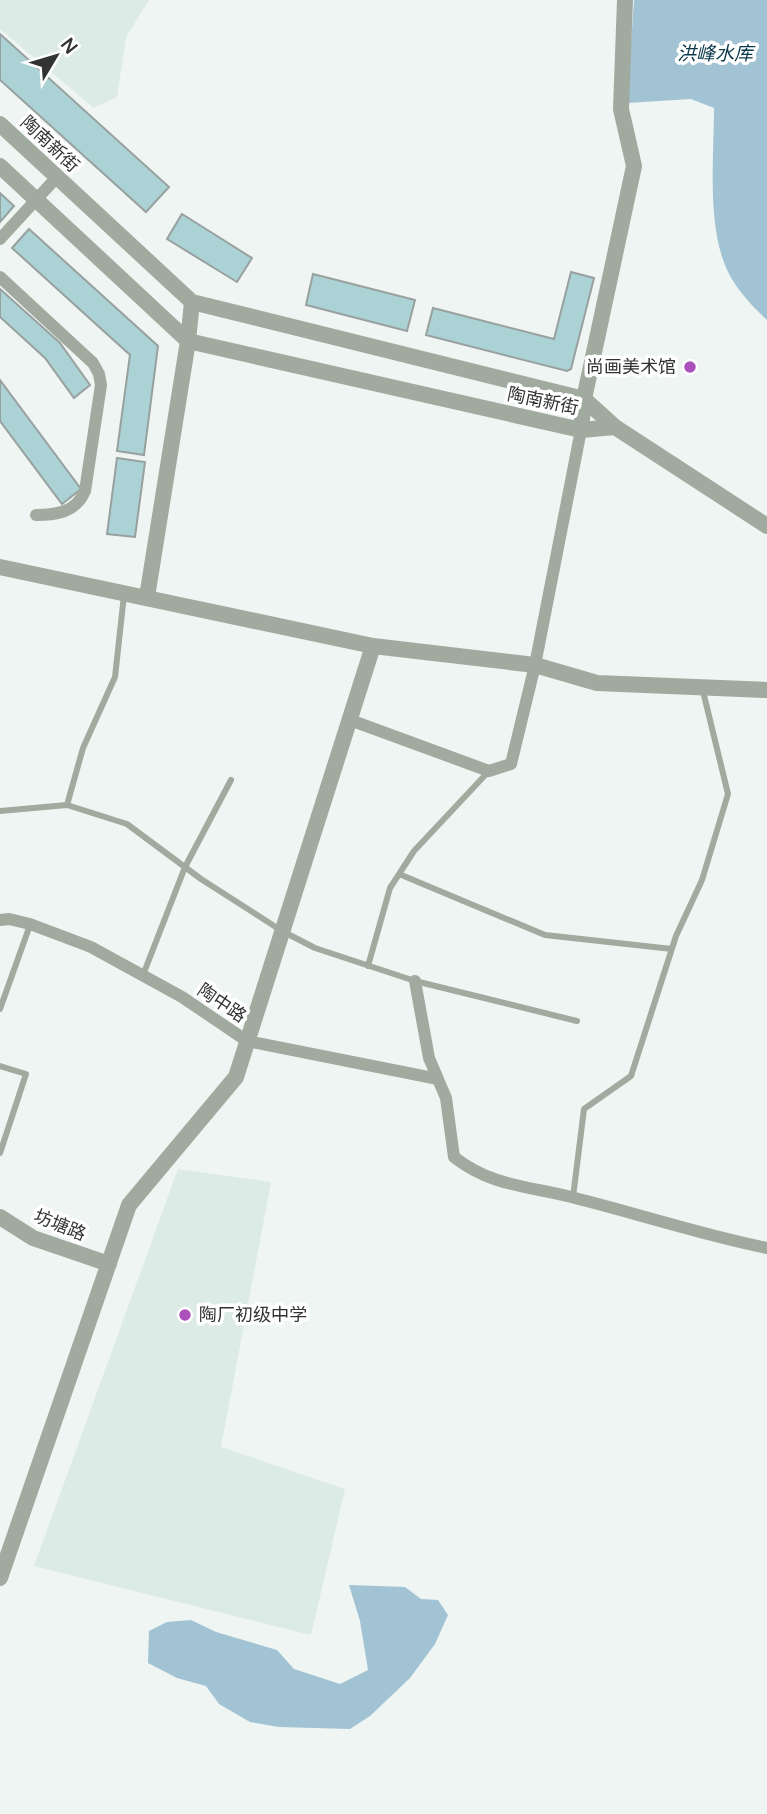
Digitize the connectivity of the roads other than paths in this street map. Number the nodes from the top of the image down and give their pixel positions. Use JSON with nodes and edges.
{"nodes":[{"id":1,"x":625,"y":0,"type":"edge"},
{"id":2,"x":0,"y":124,"type":"edge"},
{"id":3,"x":0,"y":166,"type":"edge"},
{"id":4,"x":57,"y":177,"type":"junction"},
{"id":5,"x":36,"y":200,"type":"junction"},
{"id":6,"x":0,"y":239,"type":"edge"},
{"id":7,"x":0,"y":277,"type":"edge"},
{"id":8,"x":192,"y":302,"type":"junction"},
{"id":9,"x":188,"y":341,"type":"junction"},
{"id":10,"x":584,"y":399,"type":"junction"},
{"id":11,"x":615,"y":427,"type":"junction"},
{"id":12,"x":581,"y":430,"type":"junction"},
{"id":13,"x":36,"y":515,"type":"dead end"},
{"id":14,"x":767,"y":526,"type":"edge"},
{"id":15,"x":0,"y":567,"type":"edge"},
{"id":16,"x":124,"y":593,"type":"junction"},
{"id":17,"x":148,"y":597,"type":"junction"},
{"id":18,"x":373,"y":646,"type":"junction"},
{"id":19,"x":535,"y":665,"type":"junction"},
{"id":20,"x":702,"y":687,"type":"junction"},
{"id":21,"x":767,"y":690,"type":"edge"},
{"id":22,"x":350,"y":720,"type":"junction"},
{"id":23,"x":489,"y":771,"type":"junction"},
{"id":24,"x":231,"y":780,"type":"dead end"},
{"id":25,"x":67,"y":805,"type":"junction"},
{"id":26,"x":0,"y":811,"type":"edge"},
{"id":27,"x":185,"y":867,"type":"junction"},
{"id":28,"x":399,"y":874,"type":"junction"},
{"id":29,"x":0,"y":920,"type":"edge"},
{"id":30,"x":30,"y":924,"type":"junction"},
{"id":31,"x":282,"y":931,"type":"junction"},
{"id":32,"x":672,"y":949,"type":"junction"},
{"id":33,"x":368,"y":966,"type":"junction"},
{"id":34,"x":143,"y":975,"type":"junction"},
{"id":35,"x":415,"y":981,"type":"junction"},
{"id":36,"x":0,"y":1009,"type":"edge"},
{"id":37,"x":577,"y":1021,"type":"dead end"},
{"id":38,"x":247,"y":1041,"type":"junction"},
{"id":39,"x":0,"y":1066,"type":"edge"},
{"id":40,"x":438,"y":1079,"type":"junction"},
{"id":41,"x":0,"y":1153,"type":"edge"},
{"id":42,"x":573,"y":1197,"type":"junction"},
{"id":43,"x":0,"y":1217,"type":"edge"},
{"id":44,"x":767,"y":1248,"type":"edge"},
{"id":45,"x":109,"y":1264,"type":"junction"},
{"id":46,"x":0,"y":1578,"type":"edge"}],
"edges":[{"from":1,"to":10,"type":"street"},
{"from":2,"to":4,"type":"street","name":"陶南新街"},
{"from":3,"to":5,"type":"street"},
{"from":4,"to":5,"type":"street"},
{"from":4,"to":8,"type":"street","name":"陶南新街"},
{"from":5,"to":6,"type":"street"},
{"from":5,"to":9,"type":"street"},
{"from":7,"to":13,"type":"street"},
{"from":8,"to":9,"type":"street"},
{"from":8,"to":10,"type":"street","name":"陶南新街"},
{"from":9,"to":12,"type":"street","name":"陶南新街"},
{"from":9,"to":17,"type":"street"},
{"from":10,"to":11,"type":"street","name":"陶南新街"},
{"from":10,"to":12,"type":"street"},
{"from":11,"to":12,"type":"street","name":"陶南新街"},
{"from":11,"to":14,"type":"street"},
{"from":12,"to":19,"type":"street"},
{"from":15,"to":16,"type":"street"},
{"from":16,"to":17,"type":"street"},
{"from":16,"to":25,"type":"lane"},
{"from":17,"to":18,"type":"street"},
{"from":18,"to":19,"type":"street"},
{"from":18,"to":22,"type":"street"},
{"from":19,"to":20,"type":"street"},
{"from":19,"to":23,"type":"street"},
{"from":20,"to":21,"type":"street"},
{"from":20,"to":32,"type":"lane"},
{"from":22,"to":23,"type":"street"},
{"from":22,"to":31,"type":"street"},
{"from":23,"to":28,"type":"lane"},
{"from":24,"to":27,"type":"lane"},
{"from":25,"to":26,"type":"lane"},
{"from":25,"to":27,"type":"lane"},
{"from":27,"to":31,"type":"lane"},
{"from":27,"to":34,"type":"lane"},
{"from":28,"to":32,"type":"lane"},
{"from":28,"to":33,"type":"lane"},
{"from":29,"to":30,"type":"street","name":"陶中路"},
{"from":30,"to":34,"type":"street","name":"陶中路"},
{"from":30,"to":36,"type":"lane"},
{"from":31,"to":33,"type":"lane"},
{"from":31,"to":38,"type":"street"},
{"from":32,"to":42,"type":"lane"},
{"from":33,"to":35,"type":"lane"},
{"from":34,"to":38,"type":"street","name":"陶中路"},
{"from":35,"to":37,"type":"lane"},
{"from":35,"to":40,"type":"street"},
{"from":38,"to":40,"type":"street","name":"陶中路"},
{"from":38,"to":45,"type":"street"},
{"from":39,"to":41,"type":"lane"},
{"from":40,"to":42,"type":"street"},
{"from":42,"to":44,"type":"street"},
{"from":43,"to":45,"type":"street","name":"坊塘路"},
{"from":45,"to":46,"type":"street"}]}
